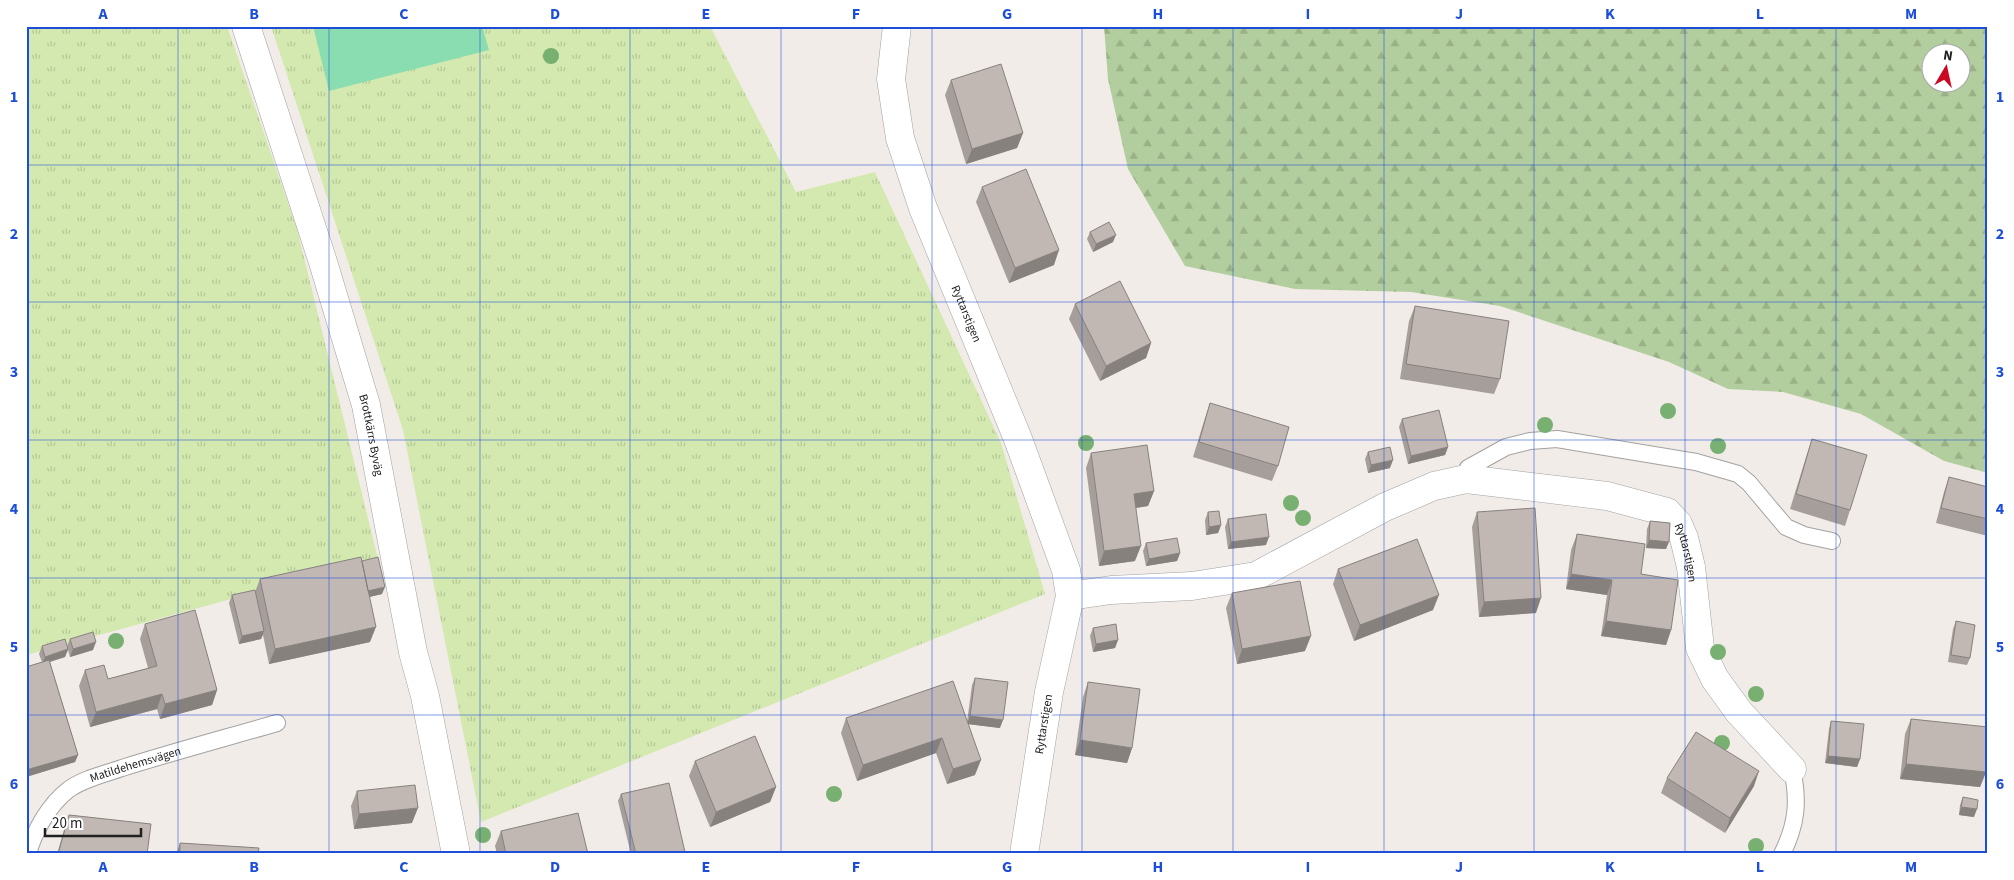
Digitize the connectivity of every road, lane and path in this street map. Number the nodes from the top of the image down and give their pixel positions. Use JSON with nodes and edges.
{"nodes":[{"id":1,"x":246,"y":26,"type":"edge"},
{"id":2,"x":897,"y":26,"type":"edge"},
{"id":3,"x":1466,"y":479,"type":"junction"},
{"id":4,"x":1832,"y":541,"type":"dead end"},
{"id":5,"x":1070,"y":596,"type":"junction"},
{"id":6,"x":276,"y":723,"type":"dead end"},
{"id":7,"x":1792,"y":769,"type":"joint"},
{"id":8,"x":28,"y":854,"type":"edge"},
{"id":9,"x":456,"y":854,"type":"edge"},
{"id":10,"x":1024,"y":854,"type":"edge"},
{"id":11,"x":1782,"y":854,"type":"edge"}],
"edges":[{"from":1,"to":9,"type":"street","name":"Brottkärrs Byväg"},
{"from":2,"to":5,"type":"street","name":"Ryttarstigen"},
{"from":3,"to":4,"type":"lane"},
{"from":3,"to":5,"type":"street","name":"Ryttarstigen"},
{"from":3,"to":7,"type":"street","name":"Ryttarstigen"},
{"from":5,"to":10,"type":"street","name":"Ryttarstigen"},
{"from":6,"to":8,"type":"lane","name":"Matildehemsvägen"},
{"from":7,"to":11,"type":"lane"}]}
